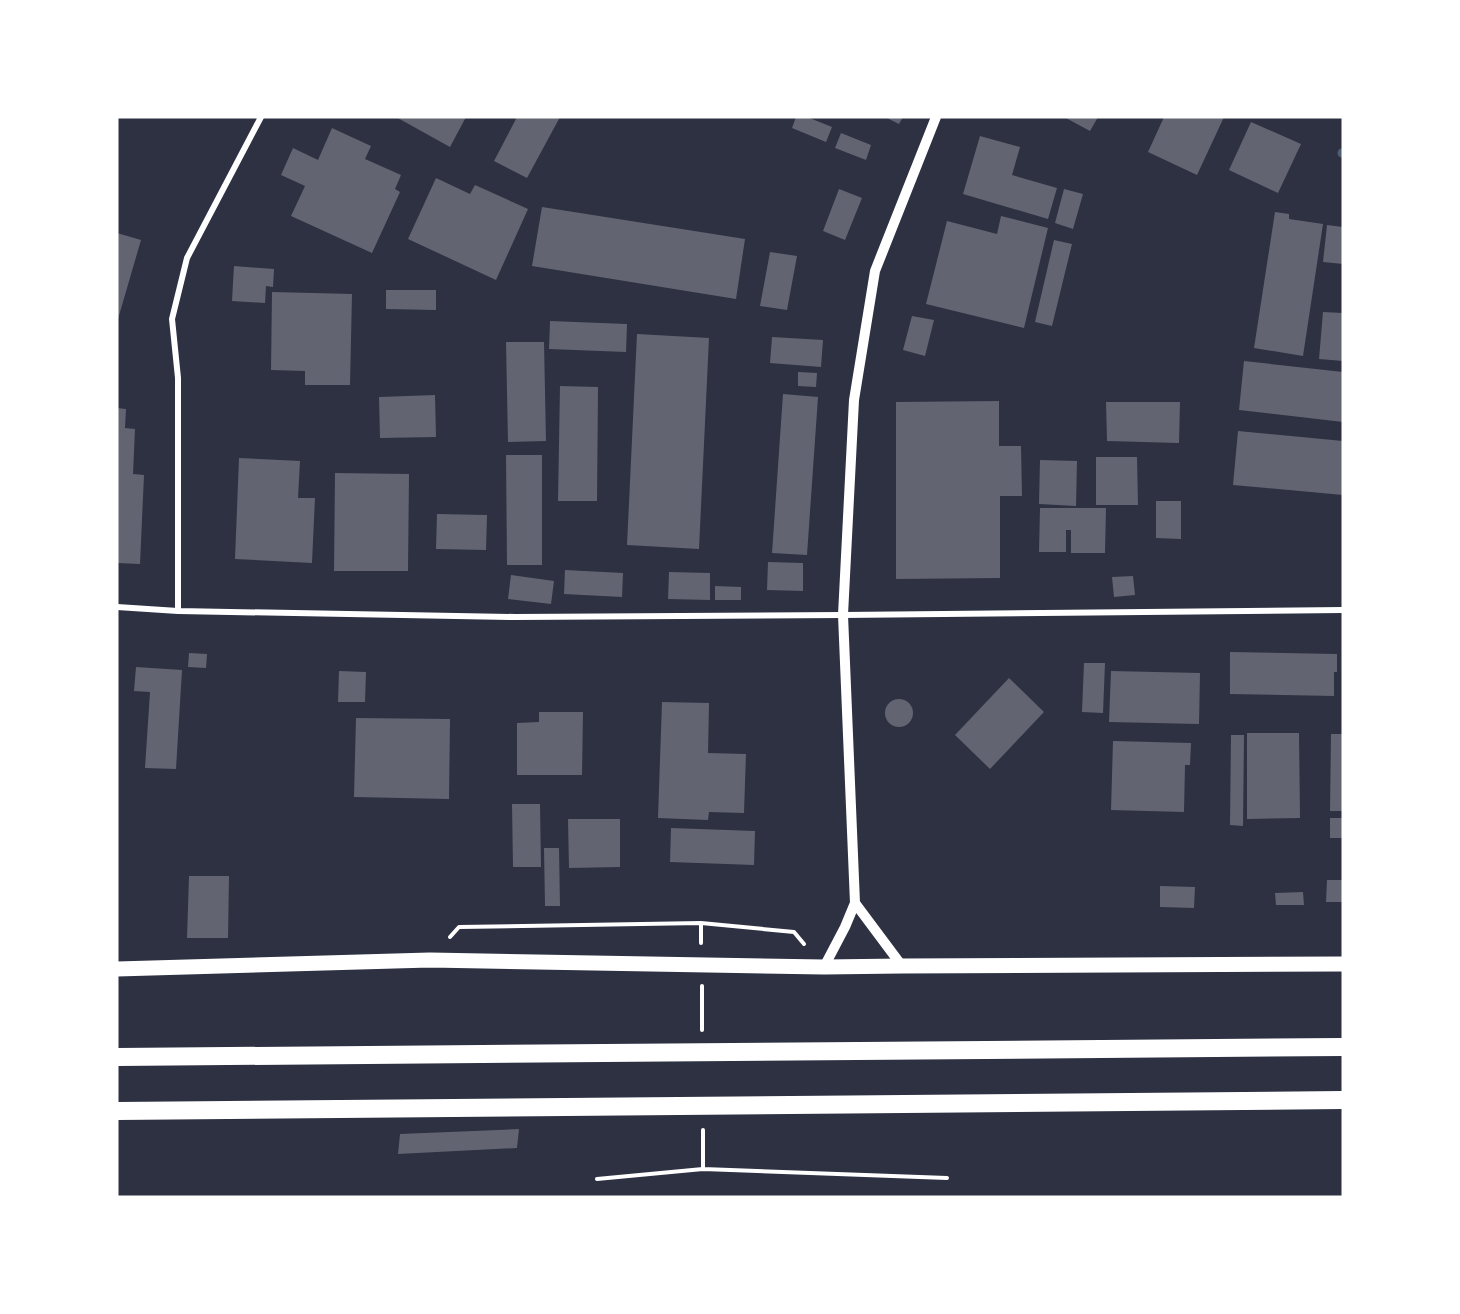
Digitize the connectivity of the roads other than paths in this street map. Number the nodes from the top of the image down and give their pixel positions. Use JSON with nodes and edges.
{"nodes":[{"id":1,"x":261,"y":117,"type":"edge"},
{"id":2,"x":936,"y":117,"type":"edge"},
{"id":3,"x":117,"y":607,"type":"edge"},
{"id":4,"x":1343,"y":610,"type":"edge"},
{"id":5,"x":178,"y":611,"type":"junction"},
{"id":6,"x":843,"y":615,"type":"junction"},
{"id":7,"x":855,"y":903,"type":"junction"},
{"id":8,"x":1343,"y":964,"type":"edge"},
{"id":9,"x":902,"y":966,"type":"junction"},
{"id":10,"x":824,"y":967,"type":"junction"},
{"id":11,"x":117,"y":969,"type":"edge"},
{"id":12,"x":1343,"y":1047,"type":"edge"},
{"id":13,"x":117,"y":1057,"type":"edge"},
{"id":14,"x":1343,"y":1100,"type":"edge"},
{"id":15,"x":117,"y":1111,"type":"edge"}],
"edges":[{"from":1,"to":5,"type":"street"},
{"from":2,"to":6,"type":"street"},
{"from":3,"to":5,"type":"street"},
{"from":4,"to":6,"type":"street"},
{"from":5,"to":6,"type":"street"},
{"from":6,"to":7,"type":"street"},
{"from":7,"to":9,"type":"street"},
{"from":7,"to":10,"type":"street"},
{"from":8,"to":9,"type":"main road"},
{"from":9,"to":10,"type":"main road"},
{"from":10,"to":11,"type":"main road"},
{"from":12,"to":13,"type":"highway"},
{"from":14,"to":15,"type":"highway"}]}
